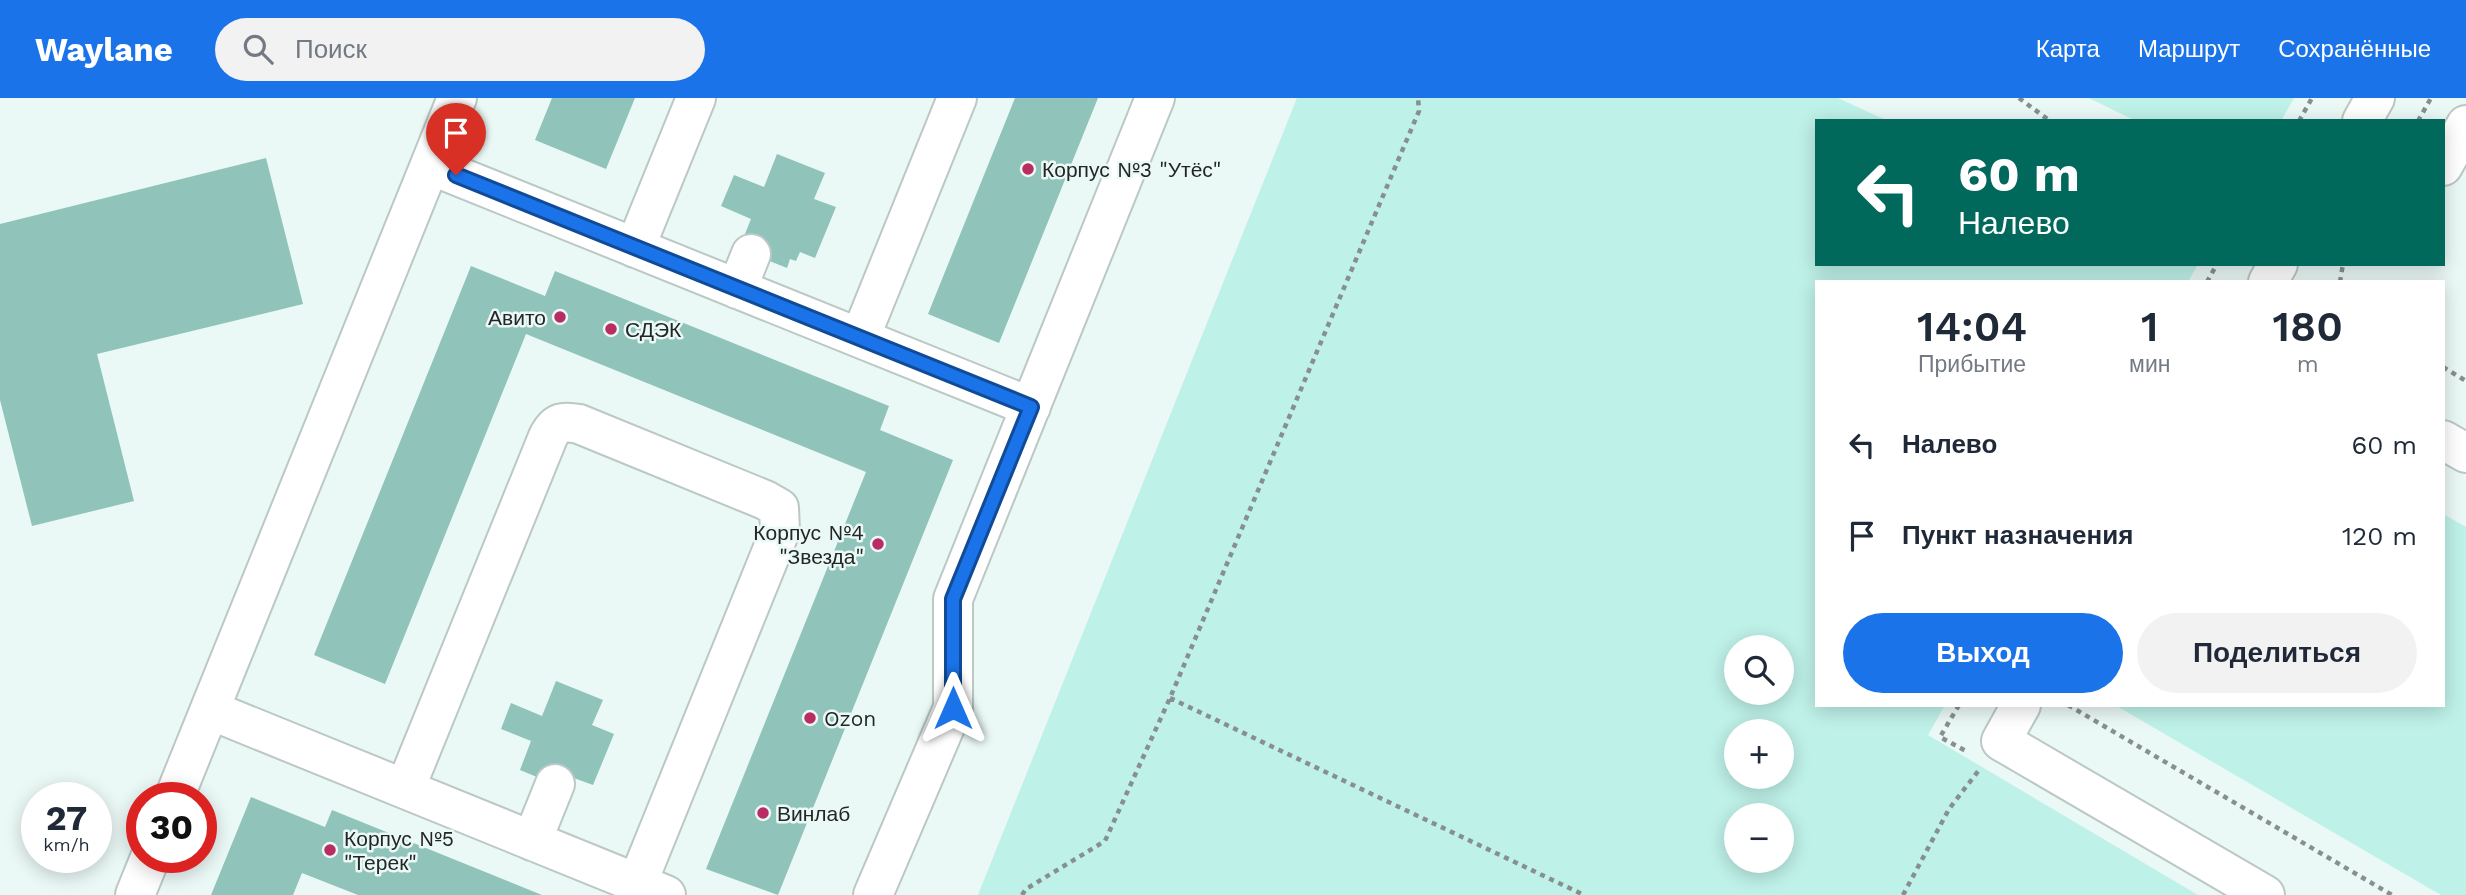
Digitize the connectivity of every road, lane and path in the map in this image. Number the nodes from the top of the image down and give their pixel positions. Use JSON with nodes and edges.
{"nodes":[{"id":1,"x":457,"y":98,"type":"edge"},
{"id":2,"x":696,"y":98,"type":"edge"},
{"id":3,"x":957,"y":98,"type":"edge"},
{"id":4,"x":1156,"y":98,"type":"edge"},
{"id":5,"x":1418,"y":98,"type":"edge"},
{"id":6,"x":2019,"y":98,"type":"edge"},
{"id":7,"x":2312,"y":98,"type":"edge"},
{"id":8,"x":2375,"y":98,"type":"edge"},
{"id":9,"x":2431,"y":98,"type":"edge"},
{"id":10,"x":2047,"y":119,"type":"edge"},
{"id":11,"x":2300,"y":119,"type":"edge"},
{"id":12,"x":2363,"y":119,"type":"edge"},
{"id":13,"x":2419,"y":119,"type":"edge"},
{"id":14,"x":2466,"y":125,"type":"edge"},
{"id":15,"x":2445,"y":162,"type":"edge"},
{"id":16,"x":430,"y":165,"type":"junction"},
{"id":17,"x":2445,"y":167,"type":"edge"},
{"id":18,"x":2466,"y":178,"type":"edge"},
{"id":19,"x":635,"y":248,"type":"junction"},
{"id":20,"x":763,"y":259,"type":"dead end"},
{"id":21,"x":749,"y":293,"type":"junction"},
{"id":22,"x":860,"y":338,"type":"junction"},
{"id":23,"x":2445,"y":368,"type":"edge"},
{"id":24,"x":2466,"y":381,"type":"edge"},
{"id":25,"x":1031,"y":407,"type":"junction"},
{"id":26,"x":2445,"y":441,"type":"edge"},
{"id":27,"x":2466,"y":453,"type":"edge"},
{"id":28,"x":1170,"y":698,"type":"junction"},
{"id":29,"x":2020,"y":707,"type":"edge"},
{"id":30,"x":2072,"y":707,"type":"edge"},
{"id":31,"x":210,"y":710,"type":"junction"},
{"id":32,"x":2001,"y":741,"type":"junction"},
{"id":33,"x":543,"y":780,"type":"dead end"},
{"id":34,"x":181,"y":782,"type":"edge"},
{"id":35,"x":405,"y":789,"type":"junction"},
{"id":36,"x":520,"y":836,"type":"junction"},
{"id":37,"x":144,"y":873,"type":"edge"},
{"id":38,"x":652,"y":889,"type":"edge"},
{"id":39,"x":135,"y":895,"type":"edge"},
{"id":40,"x":873,"y":895,"type":"edge"},
{"id":41,"x":1022,"y":895,"type":"edge"},
{"id":42,"x":1584,"y":895,"type":"edge"},
{"id":43,"x":1903,"y":895,"type":"edge"},
{"id":44,"x":2265,"y":895,"type":"edge"},
{"id":45,"x":2392,"y":895,"type":"edge"}],
"edges":[{"from":1,"to":16,"type":"street"},
{"from":2,"to":19,"type":"street"},
{"from":3,"to":22,"type":"street"},
{"from":4,"to":25,"type":"street"},
{"from":5,"to":28,"type":"path"},
{"from":6,"to":10,"type":"path"},
{"from":7,"to":11,"type":"path"},
{"from":8,"to":12,"type":"street"},
{"from":9,"to":13,"type":"path"},
{"from":14,"to":15,"type":"street"},
{"from":16,"to":19,"type":"street"},
{"from":16,"to":31,"type":"street"},
{"from":17,"to":18,"type":"street"},
{"from":19,"to":21,"type":"street"},
{"from":20,"to":21,"type":"street"},
{"from":21,"to":22,"type":"street"},
{"from":22,"to":25,"type":"street"},
{"from":23,"to":24,"type":"path"},
{"from":25,"to":40,"type":"street"},
{"from":26,"to":27,"type":"street"},
{"from":28,"to":41,"type":"path"},
{"from":28,"to":42,"type":"path"},
{"from":29,"to":32,"type":"street"},
{"from":30,"to":45,"type":"path"},
{"from":31,"to":34,"type":"street"},
{"from":31,"to":35,"type":"street"},
{"from":32,"to":43,"type":"path"},
{"from":32,"to":44,"type":"street"},
{"from":33,"to":36,"type":"street"},
{"from":35,"to":36,"type":"street"},
{"from":35,"to":38,"type":"street"},
{"from":36,"to":38,"type":"street"},
{"from":37,"to":39,"type":"street"}]}
